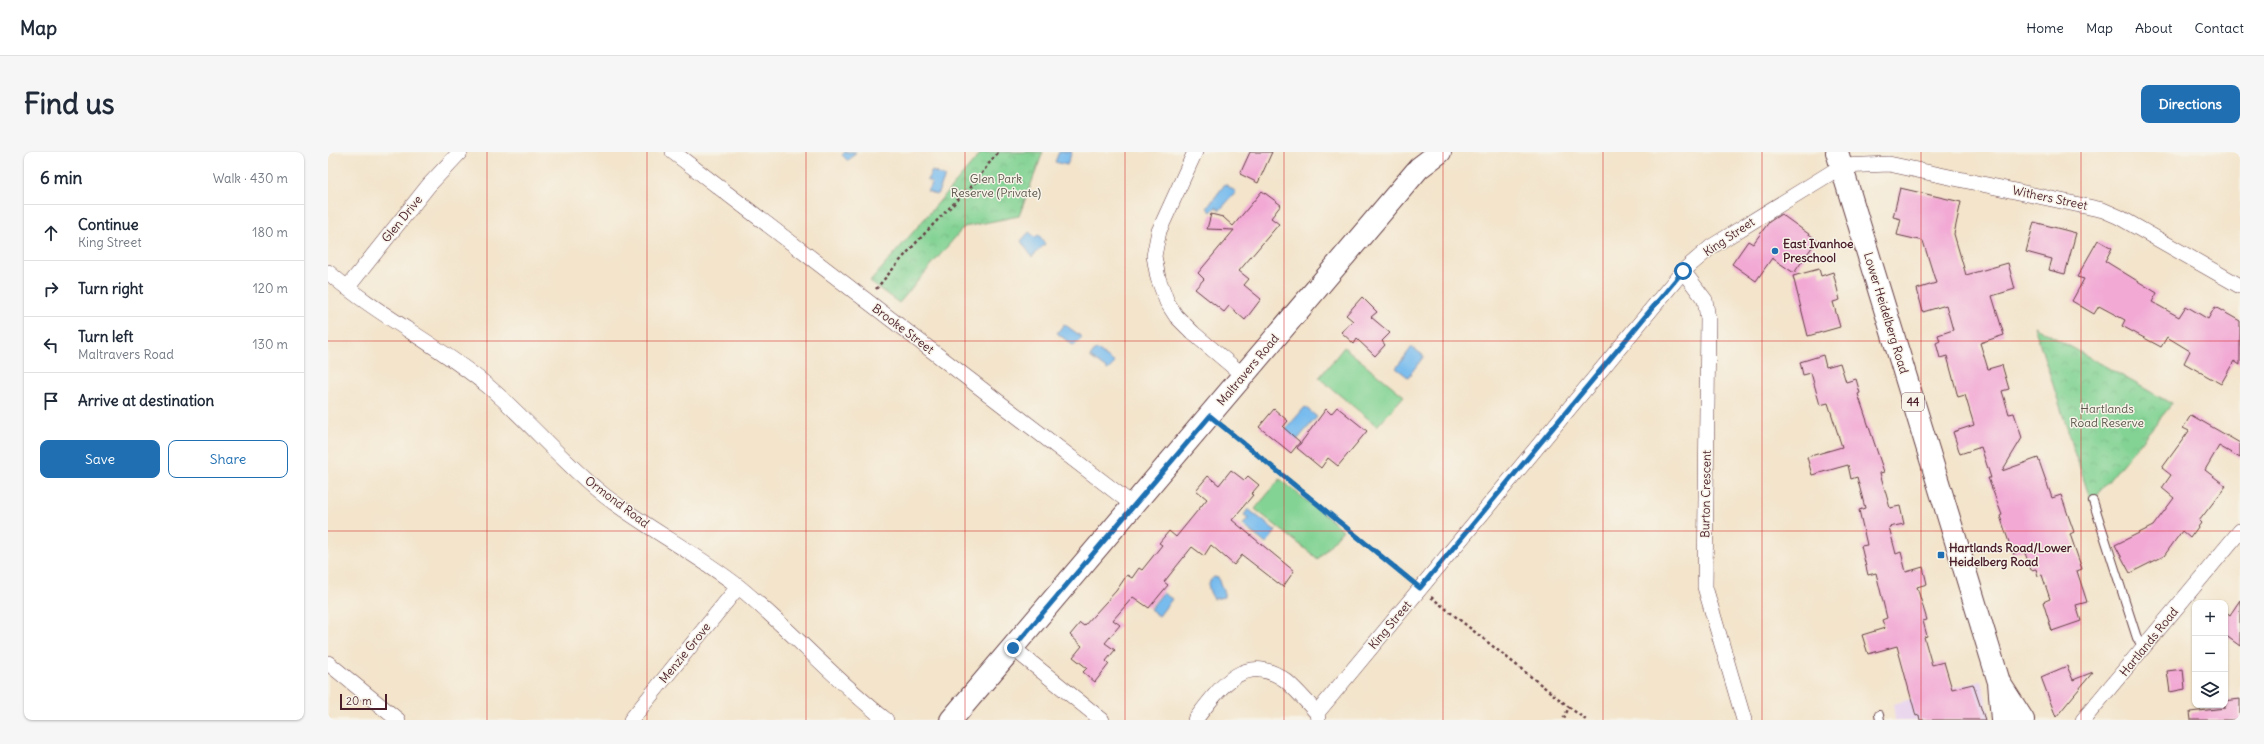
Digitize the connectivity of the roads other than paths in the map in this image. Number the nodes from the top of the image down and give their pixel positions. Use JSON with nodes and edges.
{"nodes":[{"id":1,"x":460,"y":152,"type":"edge"},
{"id":2,"x":673,"y":152,"type":"edge"},
{"id":3,"x":1195,"y":152,"type":"edge"},
{"id":4,"x":1440,"y":152,"type":"edge"},
{"id":5,"x":1839,"y":159,"type":"edge"},
{"id":6,"x":1683,"y":271,"type":"junction"},
{"id":7,"x":328,"y":272,"type":"edge"},
{"id":8,"x":2240,"y":286,"type":"edge"},
{"id":9,"x":347,"y":288,"type":"junction"},
{"id":10,"x":1244,"y":376,"type":"junction"},
{"id":11,"x":2094,"y":500,"type":"dead end"},
{"id":12,"x":1133,"y":505,"type":"junction"},
{"id":13,"x":2240,"y":531,"type":"edge"},
{"id":14,"x":738,"y":587,"type":"junction"},
{"id":15,"x":1013,"y":648,"type":"junction"},
{"id":16,"x":2144,"y":648,"type":"junction"},
{"id":17,"x":328,"y":664,"type":"edge"},
{"id":18,"x":1999,"y":682,"type":"junction"},
{"id":19,"x":1318,"y":716,"type":"edge"},
{"id":20,"x":2086,"y":718,"type":"edge"},
{"id":21,"x":398,"y":720,"type":"edge"},
{"id":22,"x":631,"y":720,"type":"edge"},
{"id":23,"x":886,"y":720,"type":"edge"},
{"id":24,"x":951,"y":720,"type":"edge"},
{"id":25,"x":1102,"y":720,"type":"edge"},
{"id":26,"x":1195,"y":720,"type":"edge"},
{"id":27,"x":1744,"y":720,"type":"edge"},
{"id":28,"x":2002,"y":720,"type":"edge"},
{"id":29,"x":2023,"y":720,"type":"edge"}],
"edges":[{"from":1,"to":9,"type":"street","name":"Glen Drive"},
{"from":2,"to":12,"type":"street","name":"Brooke Street"},
{"from":3,"to":10,"type":"street"},
{"from":4,"to":10,"type":"street","name":"Maltravers Road"},
{"from":5,"to":6,"type":"street","name":"King Street"},
{"from":5,"to":8,"type":"street","name":"Withers Street"},
{"from":5,"to":18,"type":"street","name":"Lower Heidelberg Road","number":"44"},
{"from":6,"to":19,"type":"street","name":"King Street"},
{"from":6,"to":27,"type":"street","name":"Burton Crescent"},
{"from":7,"to":9,"type":"street","name":"Ormond Road"},
{"from":9,"to":14,"type":"street","name":"Ormond Road"},
{"from":10,"to":12,"type":"street","name":"Maltravers Road"},
{"from":11,"to":16,"type":"lane"},
{"from":12,"to":15,"type":"street","name":"Maltravers Road"},
{"from":13,"to":16,"type":"street","name":"Hartlands Road"},
{"from":14,"to":22,"type":"street","name":"Menzie Grove"},
{"from":14,"to":23,"type":"street","name":"Ormond Road"},
{"from":15,"to":24,"type":"street","name":"Maltravers Road"},
{"from":15,"to":25,"type":"street"},
{"from":16,"to":20,"type":"street","name":"Hartlands Road"},
{"from":17,"to":21,"type":"street"},
{"from":18,"to":28,"type":"street","name":"Lower Heidelberg Road","number":"44"},
{"from":18,"to":29,"type":"street","name":"Lower Heidelberg Road","number":"44"},
{"from":19,"to":26,"type":"street"}]}
